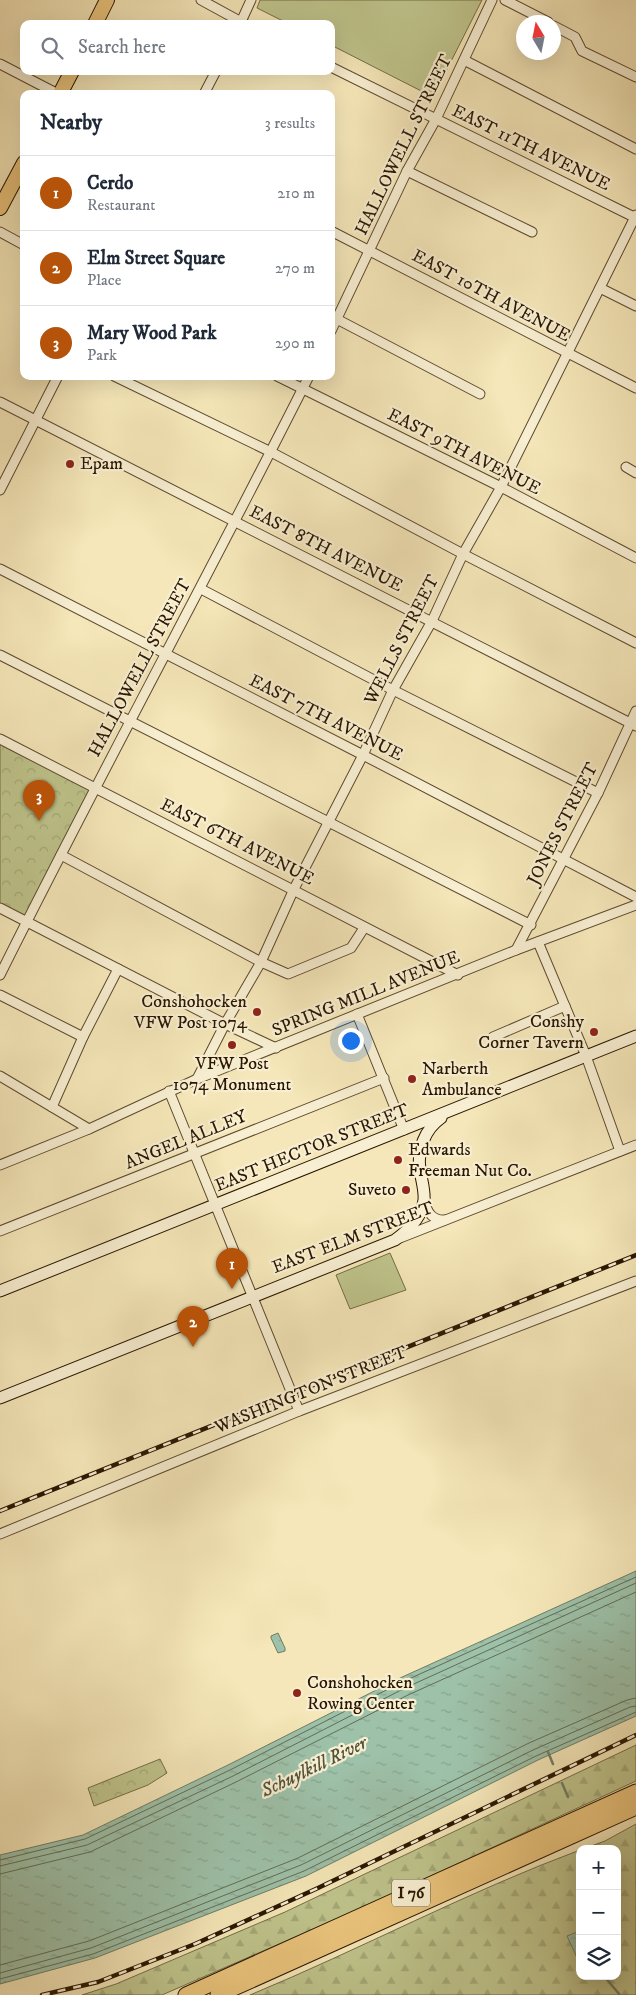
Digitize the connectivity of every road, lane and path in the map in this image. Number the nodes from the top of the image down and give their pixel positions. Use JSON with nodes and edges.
{"nodes":[{"id":1,"x":107,"y":0,"type":"edge"},
{"id":2,"x":201,"y":0,"type":"edge"},
{"id":3,"x":251,"y":0,"type":"edge"},
{"id":4,"x":492,"y":0,"type":"edge"},
{"id":5,"x":506,"y":0,"type":"edge"},
{"id":6,"x":535,"y":15,"type":"edge"},
{"id":7,"x":97,"y":20,"type":"edge"},
{"id":8,"x":237,"y":20,"type":"edge"},
{"id":9,"x":243,"y":20,"type":"edge"},
{"id":10,"x":561,"y":30,"type":"edge"},
{"id":11,"x":464,"y":60,"type":"junction"},
{"id":12,"x":0,"y":64,"type":"edge"},
{"id":13,"x":335,"y":69,"type":"edge"},
{"id":14,"x":20,"y":74,"type":"edge"},
{"id":15,"x":22,"y":75,"type":"edge"},
{"id":16,"x":70,"y":75,"type":"edge"},
{"id":17,"x":214,"y":75,"type":"edge"},
{"id":18,"x":636,"y":77,"type":"edge"},
{"id":19,"x":51,"y":90,"type":"edge"},
{"id":20,"x":61,"y":90,"type":"edge"},
{"id":21,"x":206,"y":90,"type":"edge"},
{"id":22,"x":436,"y":119,"type":"junction"},
{"id":23,"x":636,"y":149,"type":"edge"},
{"id":24,"x":20,"y":170,"type":"edge"},
{"id":25,"x":407,"y":171,"type":"junction"},
{"id":26,"x":0,"y":208,"type":"edge"},
{"id":27,"x":636,"y":217,"type":"edge"},
{"id":28,"x":0,"y":232,"type":"edge"},
{"id":29,"x":532,"y":232,"type":"dead end"},
{"id":30,"x":335,"y":233,"type":"edge"},
{"id":31,"x":20,"y":243,"type":"edge"},
{"id":32,"x":369,"y":250,"type":"junction"},
{"id":33,"x":600,"y":288,"type":"junction"},
{"id":34,"x":636,"y":306,"type":"edge"},
{"id":35,"x":335,"y":315,"type":"edge"},
{"id":36,"x":335,"y":318,"type":"edge"},
{"id":37,"x":567,"y":354,"type":"junction"},
{"id":38,"x":56,"y":380,"type":"edge"},
{"id":39,"x":122,"y":380,"type":"edge"},
{"id":40,"x":285,"y":380,"type":"edge"},
{"id":41,"x":307,"y":380,"type":"edge"},
{"id":42,"x":636,"y":388,"type":"edge"},
{"id":43,"x":302,"y":389,"type":"junction"},
{"id":44,"x":480,"y":394,"type":"dead end"},
{"id":45,"x":0,"y":402,"type":"edge"},
{"id":46,"x":35,"y":419,"type":"junction"},
{"id":47,"x":271,"y":452,"type":"junction"},
{"id":48,"x":626,"y":467,"type":"dead end"},
{"id":49,"x":636,"y":473,"type":"edge"},
{"id":50,"x":501,"y":488,"type":"junction"},
{"id":51,"x":0,"y":490,"type":"edge"},
{"id":52,"x":234,"y":521,"type":"junction"},
{"id":53,"x":462,"y":554,"type":"junction"},
{"id":54,"x":636,"y":558,"type":"edge"},
{"id":55,"x":0,"y":569,"type":"edge"},
{"id":56,"x":201,"y":589,"type":"junction"},
{"id":57,"x":432,"y":621,"type":"junction"},
{"id":58,"x":636,"y":643,"type":"edge"},
{"id":59,"x":164,"y":654,"type":"junction"},
{"id":60,"x":0,"y":655,"type":"edge"},
{"id":61,"x":393,"y":690,"type":"junction"},
{"id":62,"x":636,"y":711,"type":"edge"},
{"id":63,"x":131,"y":721,"type":"junction"},
{"id":64,"x":633,"y":725,"type":"edge"},
{"id":65,"x":0,"y":739,"type":"edge"},
{"id":66,"x":363,"y":755,"type":"junction"},
{"id":67,"x":95,"y":787,"type":"junction"},
{"id":68,"x":598,"y":793,"type":"junction"},
{"id":69,"x":328,"y":823,"type":"junction"},
{"id":70,"x":61,"y":855,"type":"junction"},
{"id":71,"x":563,"y":860,"type":"junction"},
{"id":72,"x":294,"y":889,"type":"junction"},
{"id":73,"x":636,"y":897,"type":"edge"},
{"id":74,"x":636,"y":905,"type":"edge"},
{"id":75,"x":0,"y":908,"type":"edge"},
{"id":76,"x":27,"y":921,"type":"junction"},
{"id":77,"x":531,"y":925,"type":"junction"},
{"id":78,"x":364,"y":928,"type":"junction"},
{"id":79,"x":538,"y":942,"type":"junction"},
{"id":80,"x":516,"y":950,"type":"junction"},
{"id":81,"x":261,"y":962,"type":"junction"},
{"id":82,"x":118,"y":969,"type":"junction"},
{"id":83,"x":0,"y":975,"type":"edge"},
{"id":84,"x":458,"y":975,"type":"junction"},
{"id":85,"x":0,"y":995,"type":"edge"},
{"id":86,"x":565,"y":1006,"type":"junction"},
{"id":87,"x":357,"y":1014,"type":"junction"},
{"id":88,"x":225,"y":1024,"type":"junction"},
{"id":89,"x":636,"y":1036,"type":"edge"},
{"id":90,"x":83,"y":1037,"type":"junction"},
{"id":91,"x":493,"y":1037,"type":"dead end"},
{"id":92,"x":276,"y":1048,"type":"junction"},
{"id":93,"x":586,"y":1056,"type":"junction"},
{"id":94,"x":0,"y":1076,"type":"edge"},
{"id":95,"x":384,"y":1078,"type":"junction"},
{"id":96,"x":197,"y":1079,"type":"junction"},
{"id":97,"x":169,"y":1091,"type":"junction"},
{"id":98,"x":52,"y":1106,"type":"junction"},
{"id":99,"x":462,"y":1106,"type":"junction"},
{"id":100,"x":89,"y":1130,"type":"junction"},
{"id":101,"x":404,"y":1130,"type":"junction"},
{"id":102,"x":636,"y":1145,"type":"edge"},
{"id":103,"x":620,"y":1151,"type":"junction"},
{"id":104,"x":420,"y":1152,"type":"junction"},
{"id":105,"x":195,"y":1154,"type":"junction"},
{"id":106,"x":0,"y":1165,"type":"edge"},
{"id":107,"x":424,"y":1200,"type":"junction"},
{"id":108,"x":216,"y":1205,"type":"junction"},
{"id":109,"x":453,"y":1217,"type":"junction"},
{"id":110,"x":0,"y":1231,"type":"edge"},
{"id":111,"x":395,"y":1240,"type":"junction"},
{"id":112,"x":636,"y":1281,"type":"edge"},
{"id":113,"x":0,"y":1292,"type":"edge"},
{"id":114,"x":253,"y":1296,"type":"junction"},
{"id":115,"x":0,"y":1398,"type":"edge"},
{"id":116,"x":299,"y":1411,"type":"junction"},
{"id":117,"x":0,"y":1534,"type":"edge"},
{"id":118,"x":636,"y":1792,"type":"edge"},
{"id":119,"x":636,"y":1807,"type":"edge"},
{"id":120,"x":186,"y":1995,"type":"edge"},
{"id":121,"x":218,"y":1995,"type":"edge"}],
"edges":[{"from":1,"to":7,"type":"main road"},
{"from":2,"to":8,"type":"street"},
{"from":3,"to":9,"type":"street"},
{"from":4,"to":11,"type":"street","name":"HALLOWELL STREET"},
{"from":5,"to":6,"type":"street"},
{"from":10,"to":18,"type":"street"},
{"from":11,"to":22,"type":"street","name":"HALLOWELL STREET"},
{"from":11,"to":23,"type":"street"},
{"from":12,"to":14,"type":"street"},
{"from":13,"to":22,"type":"street","name":"EAST 11TH AVENUE"},
{"from":15,"to":19,"type":"street"},
{"from":16,"to":20,"type":"main road"},
{"from":17,"to":21,"type":"street"},
{"from":22,"to":25,"type":"street","name":"HALLOWELL STREET"},
{"from":22,"to":27,"type":"street","name":"EAST 11TH AVENUE"},
{"from":24,"to":26,"type":"main road"},
{"from":25,"to":29,"type":"street"},
{"from":25,"to":32,"type":"street","name":"HALLOWELL STREET"},
{"from":27,"to":33,"type":"street","name":"WELLS STREET"},
{"from":28,"to":31,"type":"street"},
{"from":30,"to":32,"type":"street","name":"EAST 10TH AVENUE"},
{"from":32,"to":35,"type":"street","name":"HALLOWELL STREET"},
{"from":32,"to":37,"type":"street","name":"EAST 10TH AVENUE"},
{"from":33,"to":34,"type":"street"},
{"from":33,"to":37,"type":"street","name":"WELLS STREET"},
{"from":36,"to":44,"type":"street"},
{"from":37,"to":42,"type":"street","name":"EAST 10TH AVENUE"},
{"from":37,"to":50,"type":"street","name":"WELLS STREET"},
{"from":38,"to":46,"type":"street"},
{"from":39,"to":47,"type":"street"},
{"from":40,"to":43,"type":"street","name":"EAST 9TH AVENUE"},
{"from":41,"to":43,"type":"street","name":"HALLOWELL STREET"},
{"from":43,"to":47,"type":"street","name":"HALLOWELL STREET"},
{"from":43,"to":50,"type":"street","name":"EAST 9TH AVENUE"},
{"from":45,"to":46,"type":"street","name":"EAST 8TH AVENUE"},
{"from":46,"to":51,"type":"street"},
{"from":46,"to":52,"type":"street","name":"EAST 8TH AVENUE"},
{"from":47,"to":52,"type":"street","name":"HALLOWELL STREET"},
{"from":47,"to":53,"type":"street"},
{"from":48,"to":49,"type":"street"},
{"from":50,"to":53,"type":"street","name":"WELLS STREET"},
{"from":50,"to":54,"type":"street","name":"EAST 9TH AVENUE"},
{"from":52,"to":56,"type":"street","name":"HALLOWELL STREET"},
{"from":52,"to":57,"type":"street","name":"EAST 8TH AVENUE"},
{"from":53,"to":57,"type":"street","name":"WELLS STREET"},
{"from":53,"to":58,"type":"street"},
{"from":55,"to":59,"type":"street","name":"EAST 7TH AVENUE"},
{"from":56,"to":59,"type":"street","name":"HALLOWELL STREET"},
{"from":56,"to":61,"type":"street"},
{"from":57,"to":61,"type":"street","name":"WELLS STREET"},
{"from":57,"to":64,"type":"street","name":"EAST 8TH AVENUE"},
{"from":59,"to":63,"type":"street","name":"HALLOWELL STREET"},
{"from":59,"to":66,"type":"street","name":"EAST 7TH AVENUE"},
{"from":60,"to":63,"type":"street"},
{"from":61,"to":66,"type":"street","name":"WELLS STREET"},
{"from":61,"to":68,"type":"street"},
{"from":62,"to":64,"type":"street","name":"JONES STREET"},
{"from":63,"to":67,"type":"street","name":"HALLOWELL STREET"},
{"from":63,"to":69,"type":"street"},
{"from":64,"to":68,"type":"street","name":"JONES STREET"},
{"from":65,"to":67,"type":"street","name":"EAST 6TH AVENUE"},
{"from":66,"to":69,"type":"street","name":"WELLS STREET"},
{"from":66,"to":71,"type":"street","name":"EAST 7TH AVENUE"},
{"from":67,"to":70,"type":"street","name":"HALLOWELL STREET"},
{"from":67,"to":72,"type":"street","name":"EAST 6TH AVENUE"},
{"from":68,"to":71,"type":"street","name":"JONES STREET"},
{"from":69,"to":72,"type":"street","name":"WELLS STREET"},
{"from":69,"to":77,"type":"street"},
{"from":70,"to":76,"type":"street","name":"HALLOWELL STREET"},
{"from":70,"to":81,"type":"street"},
{"from":71,"to":73,"type":"street","name":"EAST 7TH AVENUE"},
{"from":71,"to":77,"type":"street","name":"JONES STREET"},
{"from":72,"to":78,"type":"street","name":"EAST 6TH AVENUE"},
{"from":72,"to":81,"type":"street","name":"WELLS STREET"},
{"from":74,"to":79,"type":"street","name":"SPRING MILL AVENUE"},
{"from":75,"to":76,"type":"street"},
{"from":76,"to":82,"type":"street"},
{"from":76,"to":83,"type":"street","name":"HALLOWELL STREET"},
{"from":77,"to":80,"type":"street","name":"JONES STREET"},
{"from":78,"to":81,"type":"street"},
{"from":78,"to":84,"type":"street","name":"EAST 6TH AVENUE"},
{"from":79,"to":80,"type":"street","name":"SPRING MILL AVENUE"},
{"from":79,"to":86,"type":"street"},
{"from":80,"to":84,"type":"street","name":"SPRING MILL AVENUE"},
{"from":81,"to":88,"type":"street","name":"WELLS STREET"},
{"from":82,"to":88,"type":"street"},
{"from":82,"to":90,"type":"street"},
{"from":84,"to":87,"type":"street","name":"SPRING MILL AVENUE"},
{"from":85,"to":90,"type":"street"},
{"from":86,"to":91,"type":"street"},
{"from":86,"to":93,"type":"street"},
{"from":87,"to":92,"type":"street","name":"SPRING MILL AVENUE"},
{"from":87,"to":95,"type":"street"},
{"from":88,"to":92,"type":"street"},
{"from":88,"to":96,"type":"street","name":"WELLS STREET"},
{"from":89,"to":93,"type":"main road","name":"EAST HECTOR STREET"},
{"from":90,"to":98,"type":"street"},
{"from":92,"to":96,"type":"street","name":"SPRING MILL AVENUE"},
{"from":93,"to":99,"type":"main road","name":"EAST HECTOR STREET"},
{"from":93,"to":103,"type":"street"},
{"from":94,"to":98,"type":"street"},
{"from":95,"to":101,"type":"street"},
{"from":95,"to":105,"type":"street","name":"ANGEL ALLEY"},
{"from":96,"to":97,"type":"street","name":"SPRING MILL AVENUE"},
{"from":97,"to":100,"type":"street","name":"SPRING MILL AVENUE"},
{"from":97,"to":105,"type":"street"},
{"from":98,"to":100,"type":"street"},
{"from":99,"to":101,"type":"main road","name":"EAST HECTOR STREET"},
{"from":99,"to":104,"type":"main road"},
{"from":100,"to":106,"type":"street","name":"SPRING MILL AVENUE"},
{"from":101,"to":104,"type":"main road"},
{"from":101,"to":108,"type":"main road","name":"EAST HECTOR STREET"},
{"from":102,"to":103,"type":"street","name":"EAST ELM STREET"},
{"from":103,"to":109,"type":"street","name":"EAST ELM STREET"},
{"from":104,"to":107,"type":"main road"},
{"from":105,"to":108,"type":"street"},
{"from":105,"to":110,"type":"street","name":"ANGEL ALLEY"},
{"from":107,"to":109,"type":"street"},
{"from":107,"to":111,"type":"main road"},
{"from":108,"to":113,"type":"main road","name":"EAST HECTOR STREET"},
{"from":108,"to":114,"type":"street"},
{"from":109,"to":111,"type":"street","name":"EAST ELM STREET"},
{"from":111,"to":114,"type":"main road","name":"EAST ELM STREET"},
{"from":112,"to":116,"type":"street","name":"WASHINGTON STREET"},
{"from":114,"to":115,"type":"main road","name":"EAST ELM STREET"},
{"from":114,"to":116,"type":"street"},
{"from":116,"to":117,"type":"street","name":"WASHINGTON STREET"},
{"from":118,"to":120,"type":"highway","number":"I 76"},
{"from":119,"to":121,"type":"highway","number":"I 76"}]}
